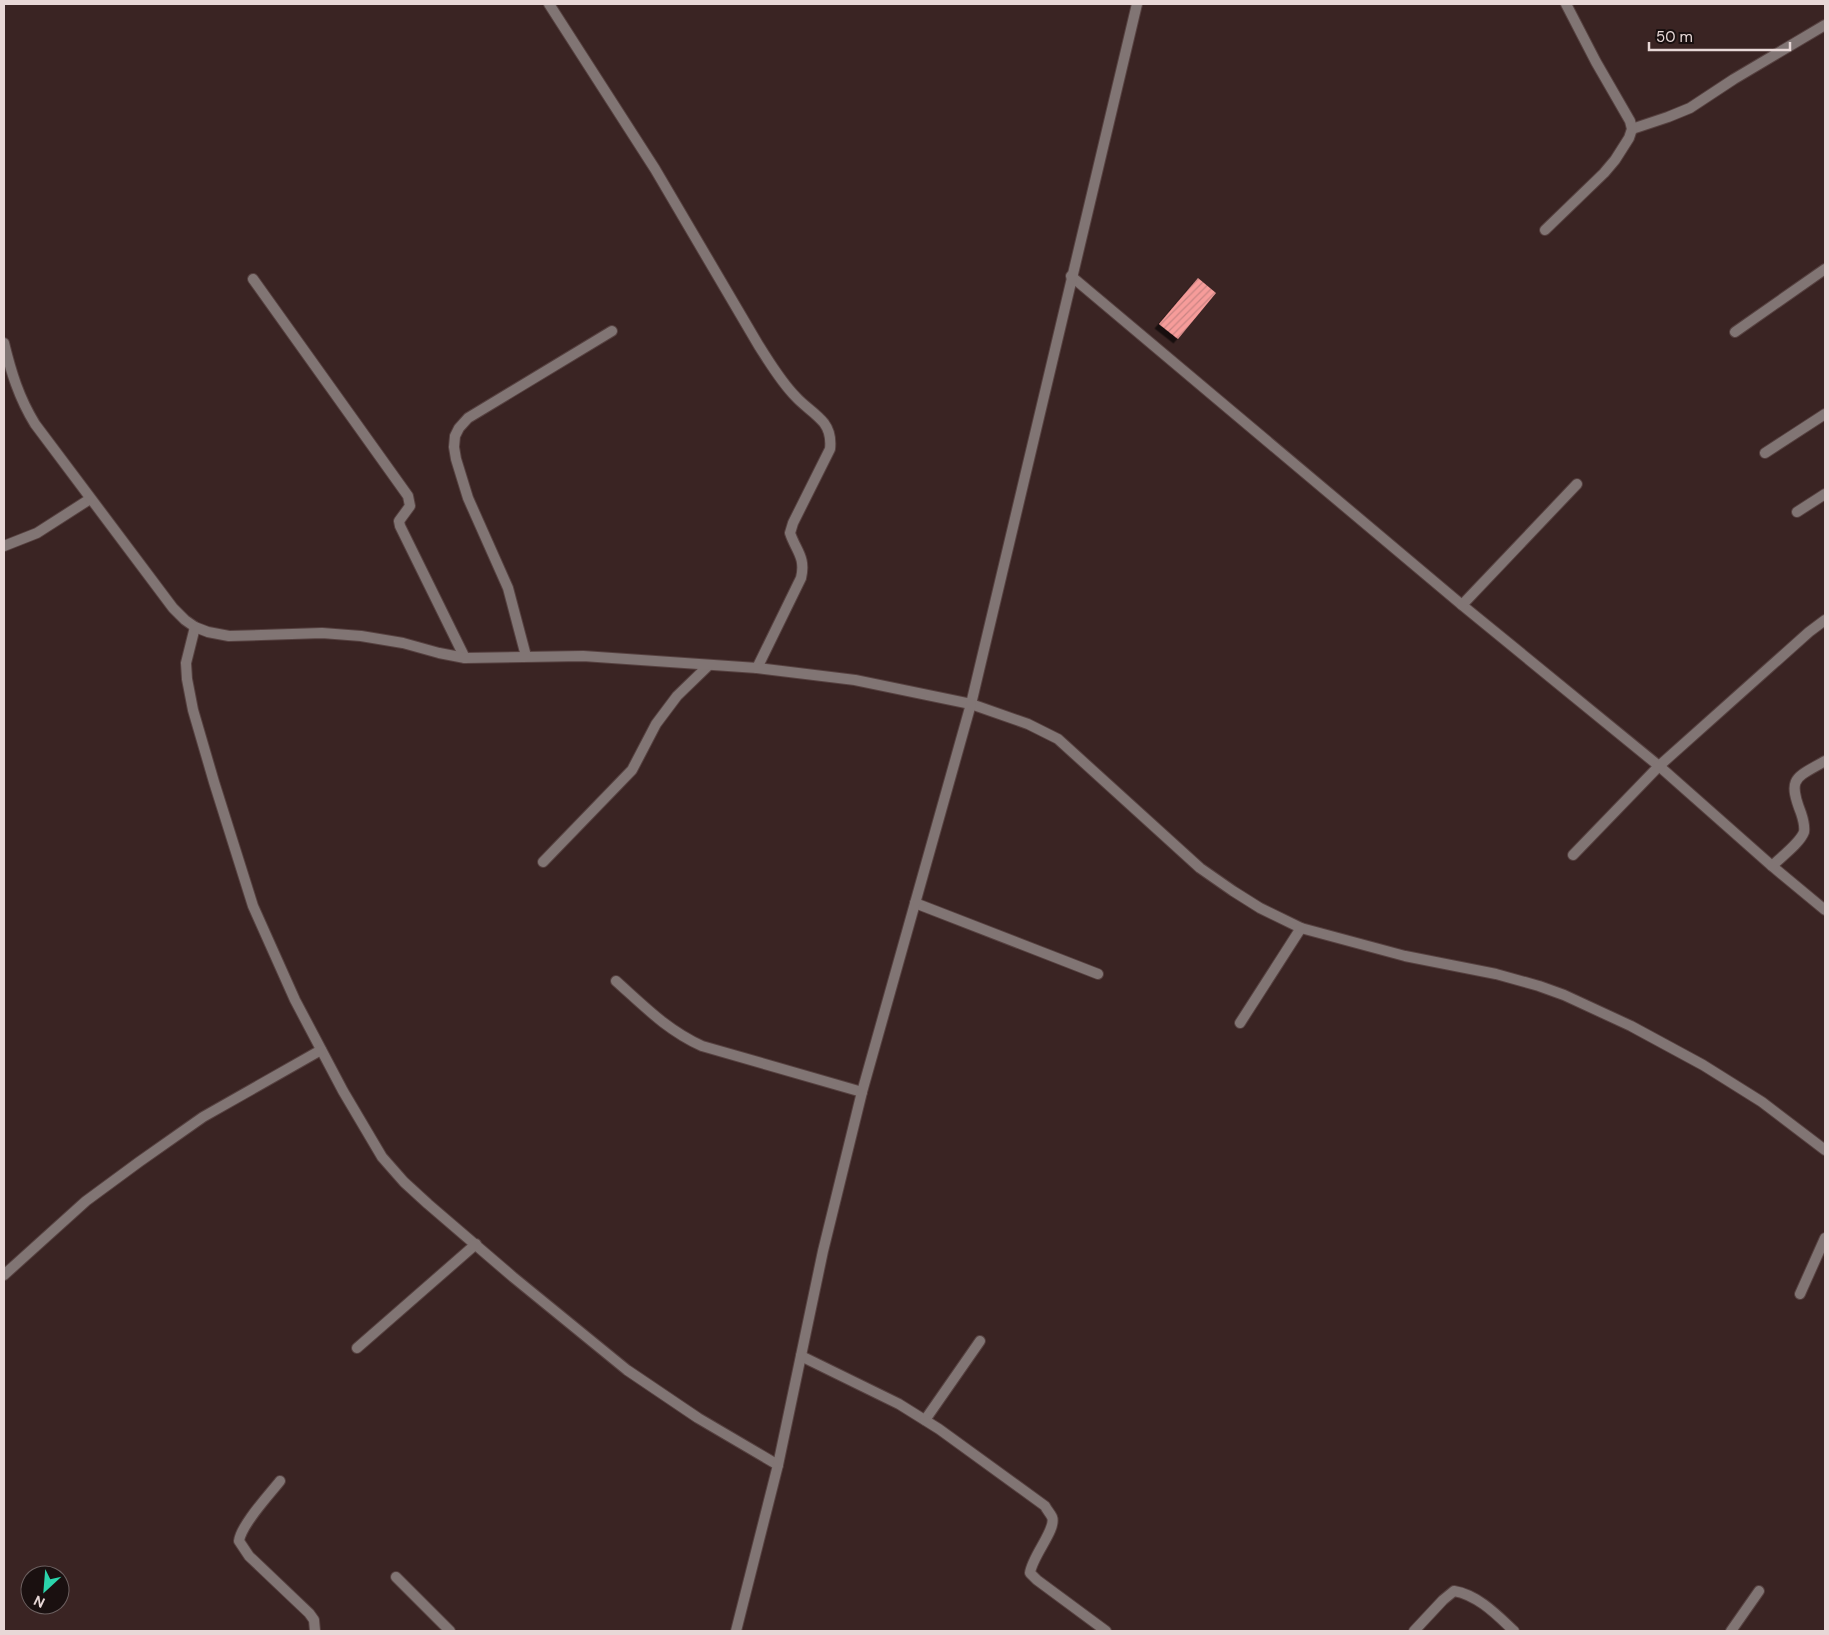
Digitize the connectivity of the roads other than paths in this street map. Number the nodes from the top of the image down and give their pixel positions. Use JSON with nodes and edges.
{"nodes":[{"id":1,"x":549,"y":4,"type":"edge"},
{"id":2,"x":1137,"y":4,"type":"edge"},
{"id":3,"x":1566,"y":4,"type":"edge"},
{"id":4,"x":1825,"y":25,"type":"edge"},
{"id":5,"x":1632,"y":129,"type":"junction"},
{"id":6,"x":1545,"y":230,"type":"dead end"},
{"id":7,"x":1825,"y":269,"type":"edge"},
{"id":8,"x":1072,"y":276,"type":"junction"},
{"id":9,"x":253,"y":279,"type":"dead end"},
{"id":10,"x":612,"y":331,"type":"dead end"},
{"id":11,"x":1735,"y":332,"type":"dead end"},
{"id":12,"x":4,"y":343,"type":"edge"},
{"id":13,"x":1825,"y":414,"type":"edge"},
{"id":14,"x":1765,"y":453,"type":"dead end"},
{"id":15,"x":1577,"y":484,"type":"dead end"},
{"id":16,"x":1825,"y":494,"type":"edge"},
{"id":17,"x":90,"y":499,"type":"junction"},
{"id":18,"x":1797,"y":512,"type":"dead end"},
{"id":19,"x":4,"y":546,"type":"edge"},
{"id":20,"x":1462,"y":605,"type":"junction"},
{"id":21,"x":1825,"y":620,"type":"edge"},
{"id":22,"x":196,"y":626,"type":"junction"},
{"id":23,"x":526,"y":656,"type":"junction"},
{"id":24,"x":465,"y":658,"type":"junction"},
{"id":25,"x":709,"y":665,"type":"junction"},
{"id":26,"x":757,"y":668,"type":"junction"},
{"id":27,"x":971,"y":704,"type":"junction"},
{"id":28,"x":1825,"y":761,"type":"edge"},
{"id":29,"x":1659,"y":766,"type":"junction"},
{"id":30,"x":1573,"y":855,"type":"dead end"},
{"id":31,"x":543,"y":862,"type":"dead end"},
{"id":32,"x":1772,"y":866,"type":"junction"},
{"id":33,"x":915,"y":903,"type":"junction"},
{"id":34,"x":1825,"y":910,"type":"edge"},
{"id":35,"x":1301,"y":928,"type":"junction"},
{"id":36,"x":1098,"y":974,"type":"dead end"},
{"id":37,"x":616,"y":981,"type":"dead end"},
{"id":38,"x":1240,"y":1023,"type":"dead end"},
{"id":39,"x":321,"y":1050,"type":"junction"},
{"id":40,"x":862,"y":1092,"type":"junction"},
{"id":41,"x":1825,"y":1150,"type":"edge"},
{"id":42,"x":1825,"y":1238,"type":"edge"},
{"id":43,"x":476,"y":1244,"type":"junction"},
{"id":44,"x":4,"y":1275,"type":"edge"},
{"id":45,"x":1800,"y":1294,"type":"dead end"},
{"id":46,"x":980,"y":1341,"type":"dead end"},
{"id":47,"x":357,"y":1348,"type":"dead end"},
{"id":48,"x":801,"y":1356,"type":"junction"},
{"id":49,"x":925,"y":1420,"type":"junction"},
{"id":50,"x":778,"y":1465,"type":"junction"},
{"id":51,"x":280,"y":1481,"type":"dead end"},
{"id":52,"x":396,"y":1577,"type":"dead end"},
{"id":53,"x":1759,"y":1591,"type":"dead end"},
{"id":54,"x":316,"y":1631,"type":"edge"},
{"id":55,"x":450,"y":1631,"type":"edge"},
{"id":56,"x":736,"y":1631,"type":"edge"},
{"id":57,"x":1106,"y":1631,"type":"edge"},
{"id":58,"x":1414,"y":1631,"type":"edge"},
{"id":59,"x":1514,"y":1631,"type":"edge"},
{"id":60,"x":1731,"y":1631,"type":"edge"}],
"edges":[{"from":1,"to":26,"type":"street"},
{"from":2,"to":8,"type":"street"},
{"from":3,"to":5,"type":"street"},
{"from":4,"to":5,"type":"street"},
{"from":5,"to":6,"type":"street"},
{"from":7,"to":11,"type":"street"},
{"from":8,"to":20,"type":"street"},
{"from":8,"to":27,"type":"street"},
{"from":9,"to":24,"type":"street"},
{"from":10,"to":23,"type":"street"},
{"from":12,"to":17,"type":"street"},
{"from":13,"to":14,"type":"street"},
{"from":15,"to":20,"type":"street"},
{"from":16,"to":18,"type":"street"},
{"from":17,"to":19,"type":"street"},
{"from":17,"to":22,"type":"street"},
{"from":20,"to":29,"type":"street"},
{"from":21,"to":29,"type":"street"},
{"from":22,"to":24,"type":"street"},
{"from":22,"to":39,"type":"street"},
{"from":23,"to":24,"type":"street"},
{"from":23,"to":25,"type":"street"},
{"from":25,"to":26,"type":"street"},
{"from":25,"to":31,"type":"street"},
{"from":26,"to":27,"type":"street"},
{"from":27,"to":33,"type":"street"},
{"from":27,"to":35,"type":"street"},
{"from":28,"to":32,"type":"street"},
{"from":29,"to":30,"type":"street"},
{"from":29,"to":32,"type":"street"},
{"from":32,"to":34,"type":"street"},
{"from":33,"to":36,"type":"street"},
{"from":33,"to":40,"type":"street"},
{"from":35,"to":38,"type":"street"},
{"from":35,"to":41,"type":"street"},
{"from":37,"to":40,"type":"street"},
{"from":39,"to":43,"type":"street"},
{"from":39,"to":44,"type":"street"},
{"from":40,"to":48,"type":"street"},
{"from":42,"to":45,"type":"street"},
{"from":43,"to":47,"type":"street"},
{"from":43,"to":50,"type":"street"},
{"from":46,"to":49,"type":"street"},
{"from":48,"to":49,"type":"street"},
{"from":48,"to":50,"type":"street"},
{"from":49,"to":57,"type":"street"},
{"from":50,"to":56,"type":"street"},
{"from":51,"to":54,"type":"street"},
{"from":52,"to":55,"type":"street"},
{"from":53,"to":60,"type":"street"},
{"from":58,"to":59,"type":"street"}]}
